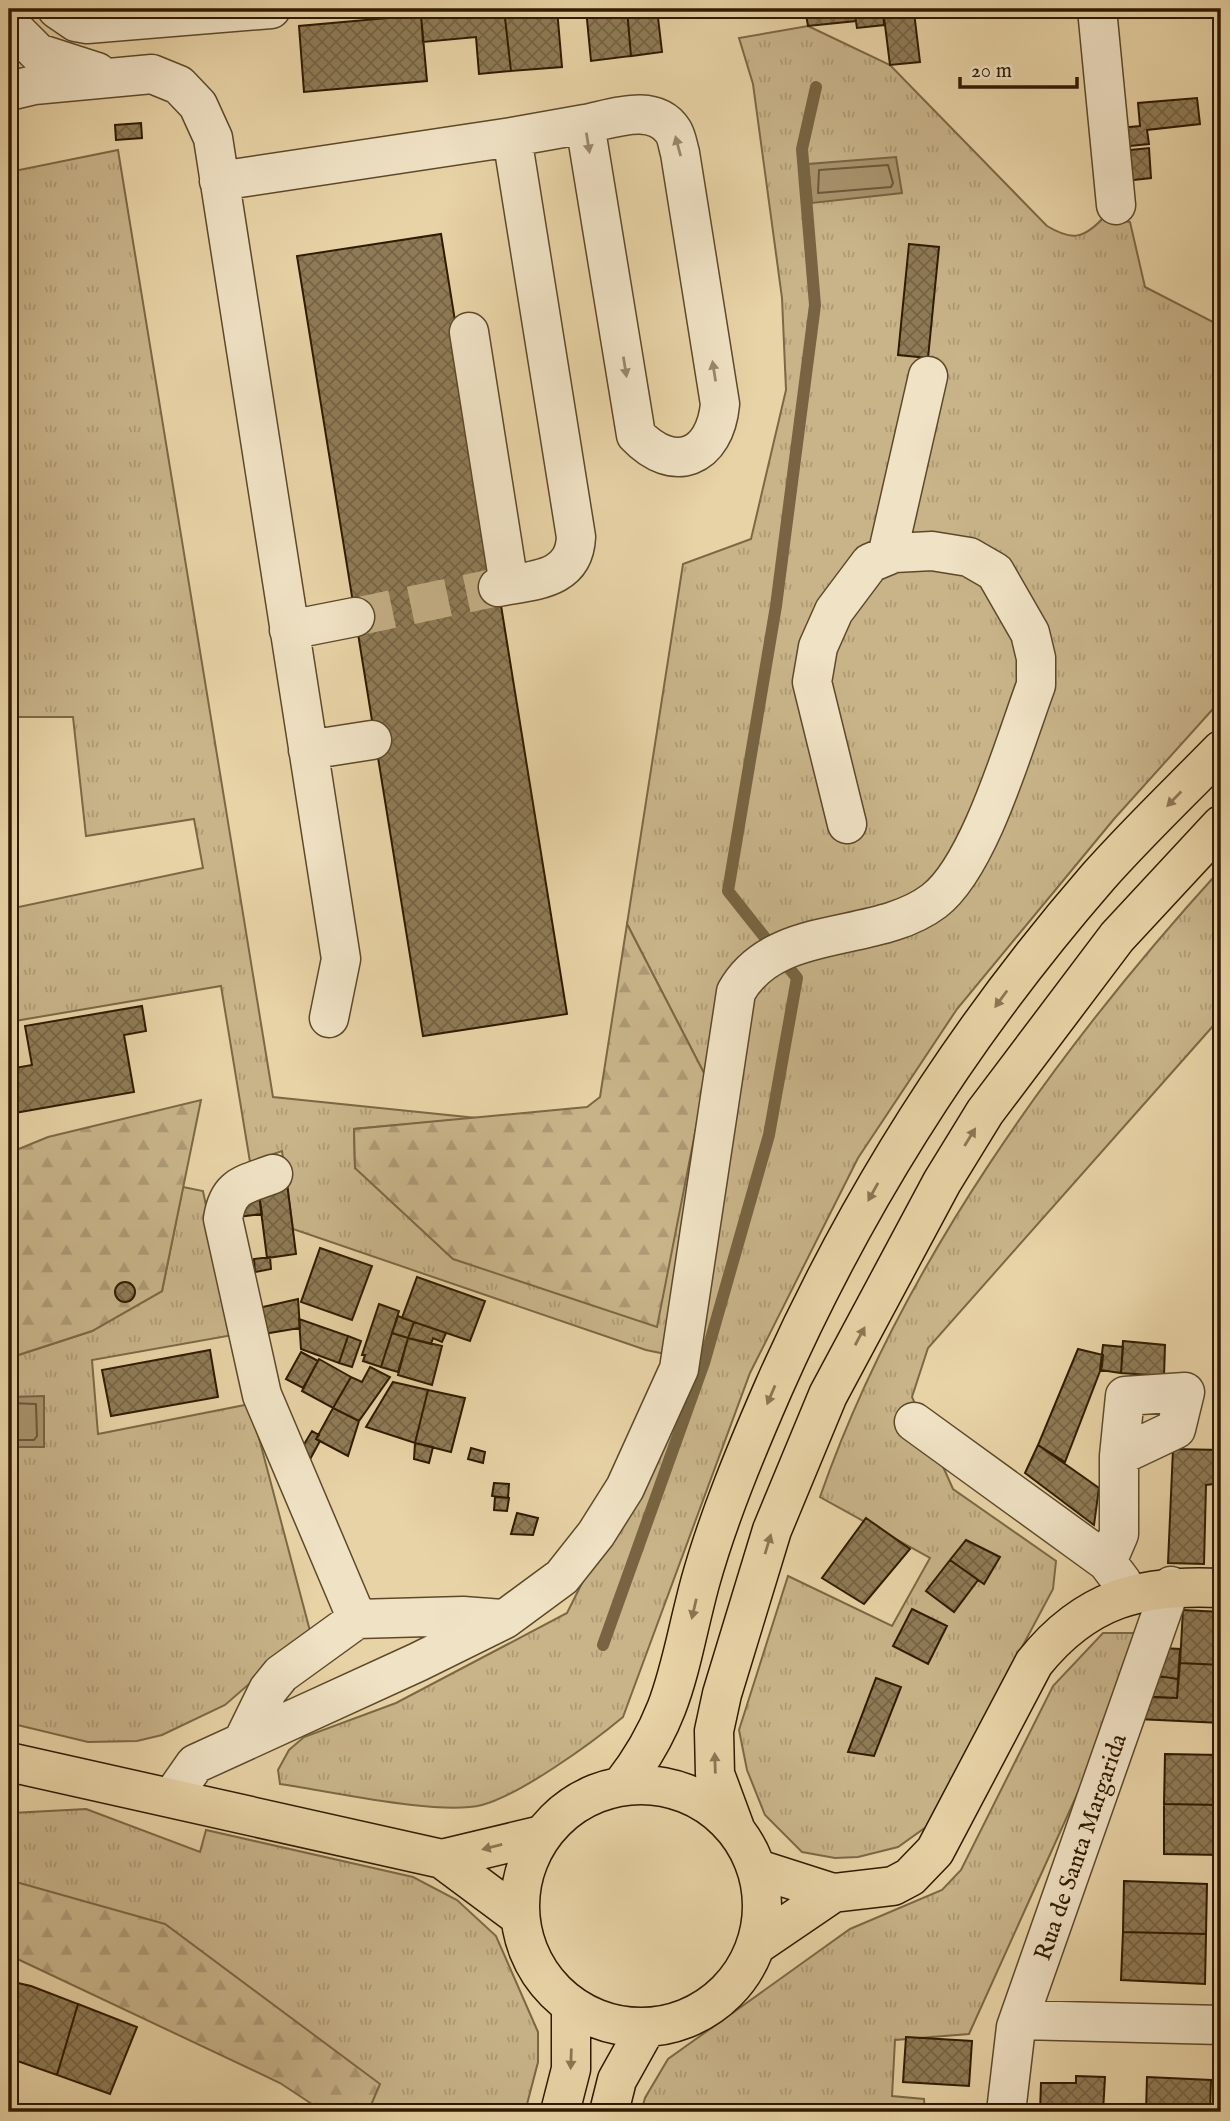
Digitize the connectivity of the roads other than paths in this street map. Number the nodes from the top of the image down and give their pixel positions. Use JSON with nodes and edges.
{"nodes":[{"id":1,"x":57,"y":9,"type":"edge"},
{"id":2,"x":271,"y":9,"type":"edge"},
{"id":3,"x":1097,"y":9,"type":"edge"},
{"id":4,"x":9,"y":24,"type":"edge"},
{"id":5,"x":116,"y":77,"type":"junction"},
{"id":6,"x":9,"y":91,"type":"edge"},
{"id":7,"x":585,"y":124,"type":"junction"},
{"id":8,"x":512,"y":137,"type":"junction"},
{"id":9,"x":219,"y":181,"type":"junction"},
{"id":10,"x":1116,"y":205,"type":"dead end"},
{"id":11,"x":469,"y":332,"type":"dead end"},
{"id":12,"x":928,"y":376,"type":"dead end"},
{"id":13,"x":887,"y":556,"type":"junction"},
{"id":14,"x":355,"y":617,"type":"tunnel mouth"},
{"id":15,"x":289,"y":630,"type":"junction"},
{"id":16,"x":372,"y":740,"type":"dead end"},
{"id":17,"x":1221,"y":750,"type":"edge"},
{"id":18,"x":308,"y":751,"type":"junction"},
{"id":19,"x":847,"y":824,"type":"dead end"},
{"id":20,"x":1221,"y":825,"type":"edge"},
{"id":21,"x":329,"y":1018,"type":"dead end"},
{"id":22,"x":273,"y":1174,"type":"dead end"},
{"id":23,"x":914,"y":1422,"type":"dead end"},
{"id":24,"x":1119,"y":1456,"type":"dead end"},
{"id":25,"x":1107,"y":1562,"type":"junction"},
{"id":26,"x":1171,"y":1586,"type":"junction"},
{"id":27,"x":1221,"y":1588,"type":"edge"},
{"id":28,"x":1130,"y":1596,"type":"junction"},
{"id":29,"x":357,"y":1619,"type":"junction"},
{"id":30,"x":505,"y":1619,"type":"junction"},
{"id":31,"x":243,"y":1741,"type":"junction"},
{"id":32,"x":9,"y":1762,"type":"edge"},
{"id":33,"x":622,"y":1785,"type":"junction"},
{"id":34,"x":172,"y":1797,"type":"junction"},
{"id":35,"x":735,"y":1828,"type":"junction"},
{"id":36,"x":542,"y":1835,"type":"junction"},
{"id":37,"x":442,"y":1859,"type":"junction"},
{"id":38,"x":758,"y":1869,"type":"junction"},
{"id":39,"x":833,"y":1893,"type":"junction"},
{"id":40,"x":520,"y":1917,"type":"junction"},
{"id":41,"x":758,"y":1944,"type":"junction"},
{"id":42,"x":571,"y":2005,"type":"junction"},
{"id":43,"x":1020,"y":2020,"type":"junction"},
{"id":44,"x":1221,"y":2025,"type":"edge"},
{"id":45,"x":646,"y":2028,"type":"junction"},
{"id":46,"x":560,"y":2112,"type":"edge"},
{"id":47,"x":609,"y":2112,"type":"edge"},
{"id":48,"x":1006,"y":2112,"type":"edge"}],
"edges":[{"from":1,"to":2,"type":"street"},
{"from":3,"to":10,"type":"street"},
{"from":4,"to":5,"type":"street"},
{"from":5,"to":6,"type":"street"},
{"from":5,"to":9,"type":"street"},
{"from":7,"to":7,"type":"street","one_way":true},
{"from":7,"to":8,"type":"street"},
{"from":8,"to":9,"type":"street"},
{"from":8,"to":11,"type":"street"},
{"from":9,"to":15,"type":"street"},
{"from":12,"to":13,"type":"street"},
{"from":13,"to":19,"type":"street"},
{"from":13,"to":30,"type":"street"},
{"from":14,"to":15,"type":"street"},
{"from":15,"to":18,"type":"street"},
{"from":16,"to":18,"type":"street"},
{"from":17,"to":33,"type":"main road","one_way":true},
{"from":18,"to":21,"type":"street"},
{"from":35,"to":20,"type":"main road","one_way":true},
{"from":22,"to":29,"type":"street"},
{"from":23,"to":25,"type":"street"},
{"from":24,"to":25,"type":"street"},
{"from":25,"to":28,"type":"street"},
{"from":26,"to":27,"type":"main road"},
{"from":26,"to":28,"type":"main road"},
{"from":26,"to":43,"type":"street","name":"Rua de Santa Margarida"},
{"from":28,"to":39,"type":"main road"},
{"from":29,"to":30,"type":"street"},
{"from":29,"to":31,"type":"street"},
{"from":30,"to":31,"type":"street"},
{"from":31,"to":34,"type":"street"},
{"from":32,"to":34,"type":"main road"},
{"from":33,"to":35,"type":"main road"},
{"from":33,"to":36,"type":"main road"},
{"from":34,"to":37,"type":"main road"},
{"from":35,"to":38,"type":"main road"},
{"from":36,"to":37,"type":"main road","one_way":true},
{"from":36,"to":40,"type":"main road"},
{"from":37,"to":40,"type":"main road"},
{"from":38,"to":39,"type":"main road"},
{"from":38,"to":41,"type":"main road"},
{"from":39,"to":41,"type":"main road"},
{"from":40,"to":42,"type":"main road"},
{"from":41,"to":45,"type":"main road"},
{"from":42,"to":45,"type":"main road"},
{"from":42,"to":46,"type":"main road","one_way":true},
{"from":43,"to":44,"type":"street"},
{"from":43,"to":48,"type":"street","name":"Rua de Santa Margarida"},
{"from":45,"to":47,"type":"main road"}]}
